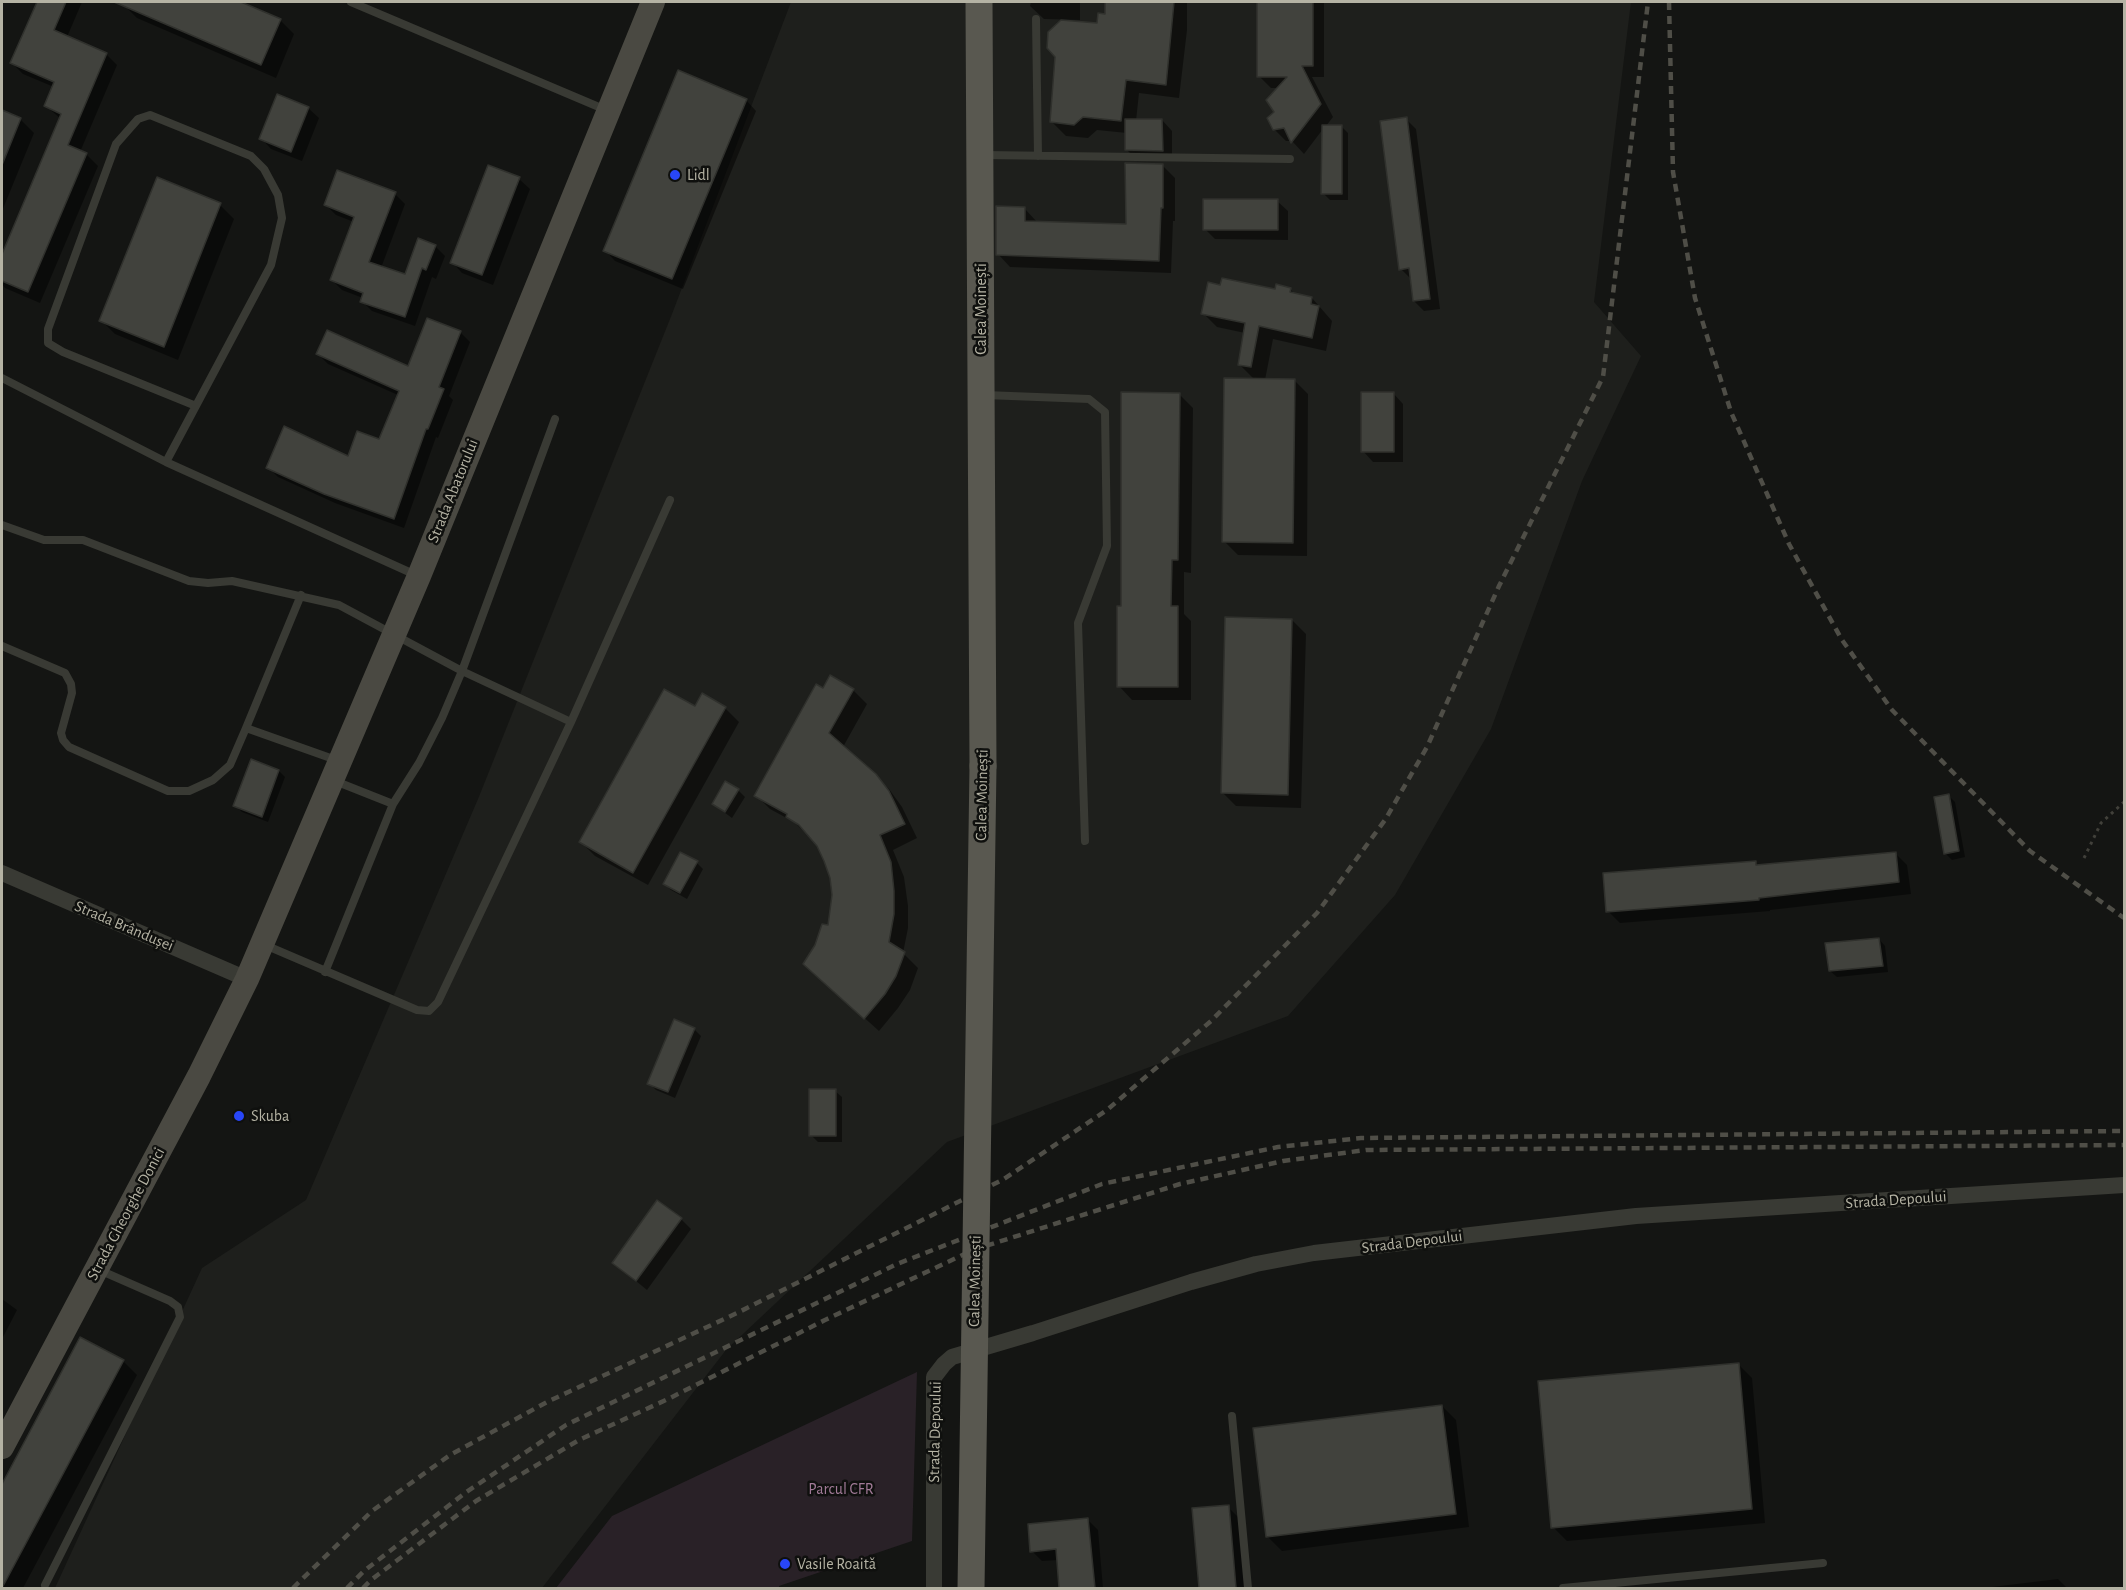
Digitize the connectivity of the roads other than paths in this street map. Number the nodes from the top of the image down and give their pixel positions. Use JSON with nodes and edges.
{"nodes":[{"id":1,"x":351,"y":2,"type":"edge"},
{"id":2,"x":653,"y":2,"type":"edge"},
{"id":3,"x":979,"y":2,"type":"edge"},
{"id":4,"x":1036,"y":19,"type":"dead end"},
{"id":5,"x":609,"y":111,"type":"junction"},
{"id":6,"x":980,"y":155,"type":"junction"},
{"id":7,"x":1038,"y":156,"type":"junction"},
{"id":8,"x":1290,"y":159,"type":"dead end"},
{"id":9,"x":2,"y":378,"type":"edge"},
{"id":10,"x":981,"y":395,"type":"junction"},
{"id":11,"x":196,"y":406,"type":"junction"},
{"id":12,"x":555,"y":419,"type":"dead end"},
{"id":13,"x":166,"y":462,"type":"junction"},
{"id":14,"x":670,"y":500,"type":"dead end"},
{"id":15,"x":2,"y":525,"type":"edge"},
{"id":16,"x":419,"y":576,"type":"junction"},
{"id":17,"x":301,"y":595,"type":"junction"},
{"id":18,"x":393,"y":633,"type":"junction"},
{"id":19,"x":2,"y":645,"type":"edge"},
{"id":20,"x":462,"y":670,"type":"junction"},
{"id":21,"x":571,"y":722,"type":"junction"},
{"id":22,"x":246,"y":728,"type":"junction"},
{"id":23,"x":336,"y":770,"type":"junction"},
{"id":24,"x":393,"y":804,"type":"junction"},
{"id":25,"x":1085,"y":841,"type":"dead end"},
{"id":26,"x":2,"y":873,"type":"edge"},
{"id":27,"x":262,"y":944,"type":"junction"},
{"id":28,"x":325,"y":972,"type":"junction"},
{"id":29,"x":247,"y":979,"type":"junction"},
{"id":30,"x":2124,"y":1185,"type":"edge"},
{"id":31,"x":97,"y":1269,"type":"junction"},
{"id":32,"x":1232,"y":1416,"type":"dead end"},
{"id":33,"x":2,"y":1447,"type":"edge"},
{"id":34,"x":1823,"y":1563,"type":"dead end"},
{"id":35,"x":45,"y":1585,"type":"dead end"},
{"id":36,"x":934,"y":1588,"type":"edge"},
{"id":37,"x":971,"y":1588,"type":"edge"},
{"id":38,"x":1248,"y":1588,"type":"edge"},
{"id":39,"x":1563,"y":1588,"type":"edge"}],
"edges":[{"from":1,"to":5,"type":"lane"},
{"from":2,"to":5,"type":"street","name":"Strada Abatorului"},
{"from":3,"to":6,"type":"main road","name":"Calea Moinești"},
{"from":4,"to":7,"type":"lane"},
{"from":5,"to":16,"type":"street","name":"Strada Abatorului"},
{"from":6,"to":7,"type":"lane"},
{"from":6,"to":10,"type":"main road","name":"Calea Moinești"},
{"from":7,"to":8,"type":"lane"},
{"from":9,"to":13,"type":"lane"},
{"from":10,"to":25,"type":"lane"},
{"from":10,"to":37,"type":"main road","name":"Calea Moinești","bridge":true},
{"from":11,"to":11,"type":"lane"},
{"from":11,"to":13,"type":"lane"},
{"from":12,"to":20,"type":"lane"},
{"from":13,"to":16,"type":"lane"},
{"from":14,"to":21,"type":"lane"},
{"from":15,"to":17,"type":"lane"},
{"from":16,"to":18,"type":"street","name":"Strada Abatorului"},
{"from":17,"to":18,"type":"lane"},
{"from":17,"to":22,"type":"lane"},
{"from":18,"to":20,"type":"lane"},
{"from":18,"to":23,"type":"street","name":"Strada Abatorului"},
{"from":19,"to":22,"type":"lane"},
{"from":20,"to":21,"type":"lane"},
{"from":20,"to":24,"type":"lane"},
{"from":21,"to":28,"type":"lane"},
{"from":22,"to":23,"type":"lane"},
{"from":23,"to":24,"type":"lane"},
{"from":23,"to":27,"type":"street","name":"Strada Abatorului"},
{"from":24,"to":28,"type":"lane"},
{"from":26,"to":29,"type":"street","name":"Strada Brândușei"},
{"from":27,"to":28,"type":"lane"},
{"from":27,"to":29,"type":"street","name":"Strada Abatorului"},
{"from":29,"to":31,"type":"street","name":"Strada Gheorghe Donici"},
{"from":30,"to":36,"type":"street","name":"Strada Depoului"},
{"from":31,"to":33,"type":"street","name":"Strada Gheorghe Donici"},
{"from":31,"to":35,"type":"lane"},
{"from":32,"to":38,"type":"lane"},
{"from":34,"to":39,"type":"lane"}]}
